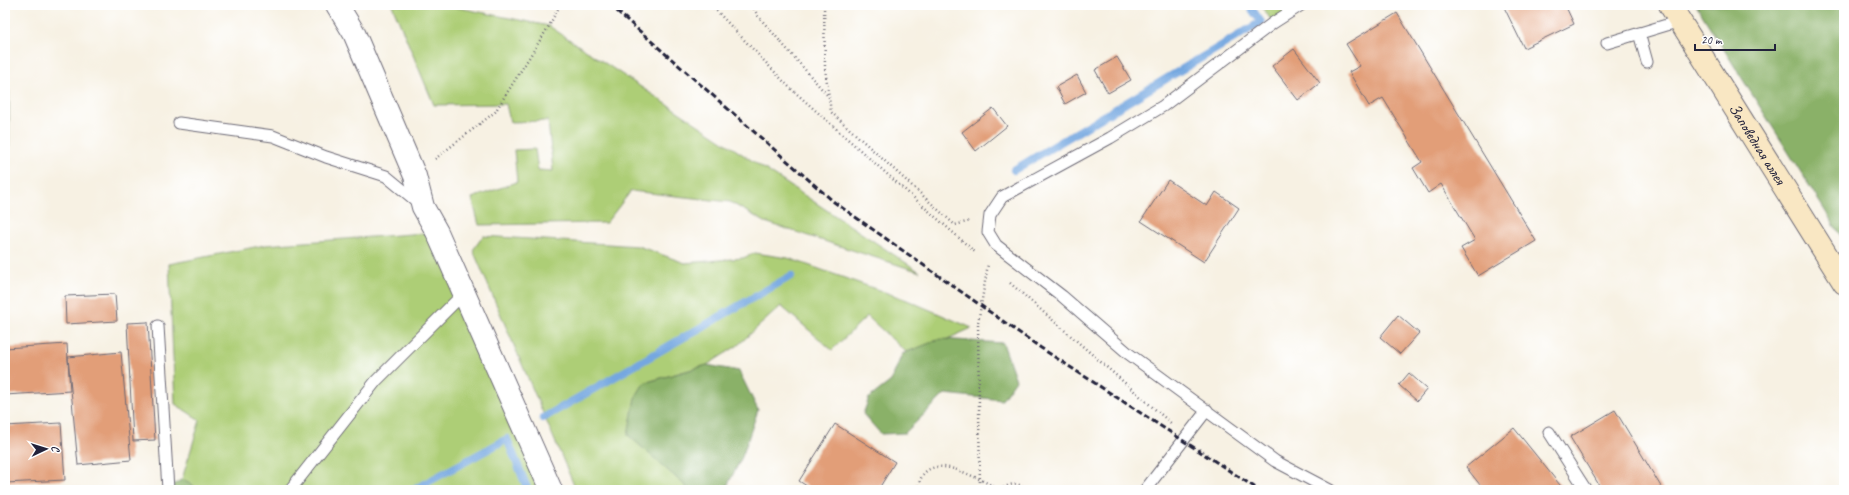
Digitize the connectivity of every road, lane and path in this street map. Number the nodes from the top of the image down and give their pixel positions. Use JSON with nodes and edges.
{"nodes":[{"id":1,"x":337,"y":5,"type":"edge"},
{"id":2,"x":560,"y":5,"type":"edge"},
{"id":3,"x":712,"y":5,"type":"edge"},
{"id":4,"x":752,"y":5,"type":"edge"},
{"id":5,"x":824,"y":5,"type":"edge"},
{"id":6,"x":1301,"y":5,"type":"edge"},
{"id":7,"x":1675,"y":13,"type":"edge"},
{"id":8,"x":1639,"y":33,"type":"junction"},
{"id":9,"x":1607,"y":43,"type":"dead end"},
{"id":10,"x":1648,"y":62,"type":"dead end"},
{"id":11,"x":829,"y":97,"type":"junction"},
{"id":12,"x":179,"y":123,"type":"dead end"},
{"id":13,"x":414,"y":176,"type":"junction"},
{"id":14,"x":423,"y":207,"type":"junction"},
{"id":15,"x":990,"y":215,"type":"junction"},
{"id":16,"x":996,"y":245,"type":"junction"},
{"id":17,"x":977,"y":253,"type":"dead end"},
{"id":18,"x":982,"y":259,"type":"dead end"},
{"id":19,"x":988,"y":264,"type":"junction"},
{"id":20,"x":994,"y":269,"type":"dead end"},
{"id":21,"x":1006,"y":279,"type":"dead end"},
{"id":22,"x":1844,"y":283,"type":"edge"},
{"id":23,"x":463,"y":294,"type":"junction"},
{"id":24,"x":158,"y":326,"type":"dead end"},
{"id":25,"x":1207,"y":410,"type":"junction"},
{"id":26,"x":1549,"y":432,"type":"dead end"},
{"id":27,"x":1187,"y":437,"type":"junction"},
{"id":28,"x":1215,"y":461,"type":"dead end"},
{"id":29,"x":980,"y":480,"type":"junction"},
{"id":30,"x":168,"y":490,"type":"edge"},
{"id":31,"x":290,"y":490,"type":"edge"},
{"id":32,"x":551,"y":490,"type":"edge"},
{"id":33,"x":918,"y":490,"type":"edge"},
{"id":34,"x":980,"y":490,"type":"edge"},
{"id":35,"x":1000,"y":490,"type":"edge"},
{"id":36,"x":1027,"y":490,"type":"edge"},
{"id":37,"x":1145,"y":490,"type":"edge"},
{"id":38,"x":1330,"y":490,"type":"edge"},
{"id":39,"x":1586,"y":490,"type":"edge"}],
"edges":[{"from":1,"to":13,"type":"street"},
{"from":2,"to":13,"type":"path"},
{"from":3,"to":17,"type":"path"},
{"from":4,"to":11,"type":"path"},
{"from":5,"to":11,"type":"path"},
{"from":6,"to":15,"type":"lane"},
{"from":7,"to":8,"type":"lane"},
{"from":7,"to":22,"type":"street","name":"Заповедная аллея"},
{"from":8,"to":9,"type":"lane"},
{"from":8,"to":10,"type":"lane"},
{"from":11,"to":15,"type":"path"},
{"from":12,"to":14,"type":"lane"},
{"from":13,"to":14,"type":"street"},
{"from":14,"to":23,"type":"street"},
{"from":15,"to":16,"type":"lane"},
{"from":16,"to":19,"type":"path"},
{"from":16,"to":25,"type":"lane"},
{"from":18,"to":19,"type":"path"},
{"from":19,"to":20,"type":"path"},
{"from":19,"to":29,"type":"path"},
{"from":21,"to":27,"type":"path"},
{"from":23,"to":31,"type":"lane"},
{"from":23,"to":32,"type":"street"},
{"from":24,"to":30,"type":"lane"},
{"from":25,"to":27,"type":"lane"},
{"from":25,"to":38,"type":"lane"},
{"from":26,"to":39,"type":"lane"},
{"from":27,"to":28,"type":"path"},
{"from":27,"to":37,"type":"lane"},
{"from":29,"to":33,"type":"path"},
{"from":29,"to":34,"type":"path"},
{"from":29,"to":35,"type":"path"},
{"from":35,"to":36,"type":"path"}]}
